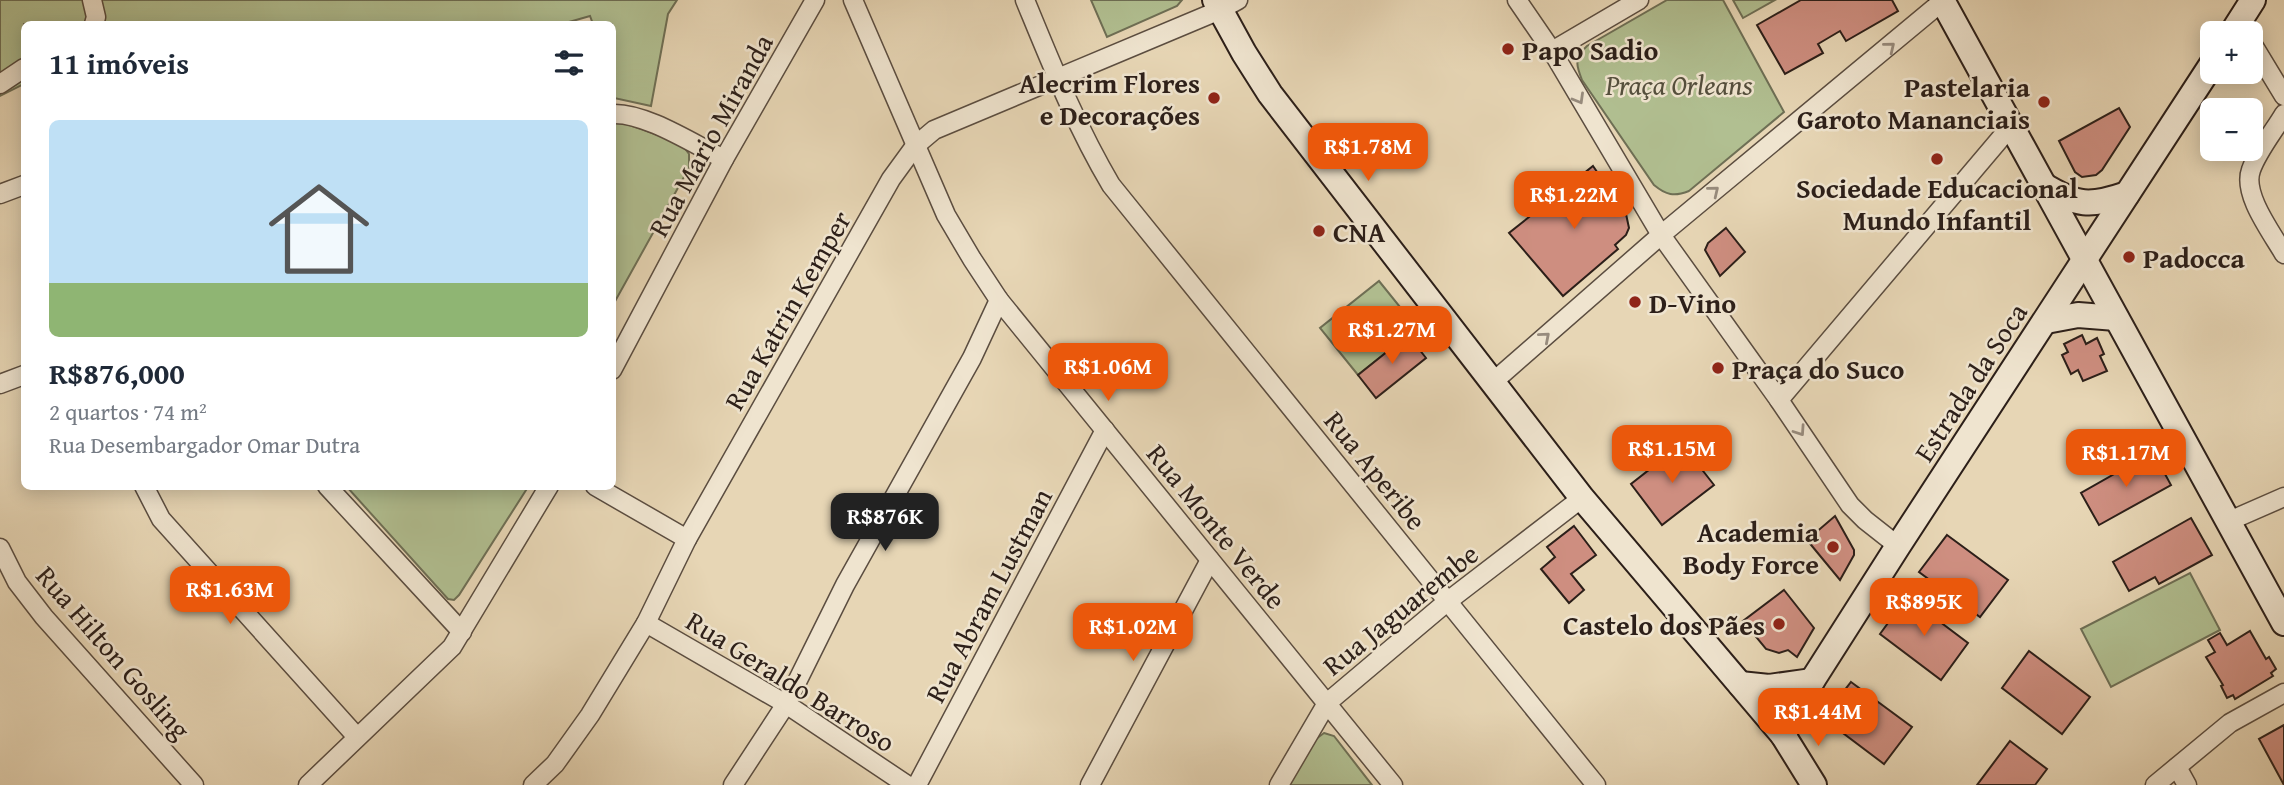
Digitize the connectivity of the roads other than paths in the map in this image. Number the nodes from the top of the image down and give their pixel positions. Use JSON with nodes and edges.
{"nodes":[{"id":1,"x":92,"y":0,"type":"edge"},
{"id":2,"x":815,"y":0,"type":"edge"},
{"id":3,"x":853,"y":0,"type":"edge"},
{"id":4,"x":1025,"y":0,"type":"edge"},
{"id":5,"x":1517,"y":0,"type":"edge"},
{"id":6,"x":1639,"y":0,"type":"edge"},
{"id":7,"x":1943,"y":0,"type":"edge"},
{"id":8,"x":2253,"y":0,"type":"edge"},
{"id":9,"x":1224,"y":3,"type":"edge"},
{"id":10,"x":95,"y":21,"type":"edge"},
{"id":11,"x":2246,"y":21,"type":"edge"},
{"id":12,"x":1552,"y":51,"type":"junction"},
{"id":13,"x":2263,"y":64,"type":"edge"},
{"id":14,"x":21,"y":70,"type":"edge"},
{"id":15,"x":1058,"y":80,"type":"junction"},
{"id":16,"x":2200,"y":82,"type":"edge"},
{"id":17,"x":0,"y":84,"type":"edge"},
{"id":18,"x":2284,"y":96,"type":"edge"},
{"id":19,"x":616,"y":114,"type":"edge"},
{"id":20,"x":2284,"y":114,"type":"edge"},
{"id":21,"x":2011,"y":126,"type":"junction"},
{"id":22,"x":915,"y":146,"type":"junction"},
{"id":23,"x":724,"y":159,"type":"junction"},
{"id":24,"x":2043,"y":185,"type":"junction"},
{"id":25,"x":21,"y":186,"type":"edge"},
{"id":26,"x":0,"y":194,"type":"edge"},
{"id":27,"x":2127,"y":194,"type":"junction"},
{"id":28,"x":1661,"y":235,"type":"junction"},
{"id":29,"x":2284,"y":254,"type":"edge"},
{"id":30,"x":2085,"y":260,"type":"junction"},
{"id":31,"x":999,"y":300,"type":"junction"},
{"id":32,"x":2116,"y":317,"type":"junction"},
{"id":33,"x":2046,"y":321,"type":"junction"},
{"id":34,"x":616,"y":362,"type":"edge"},
{"id":35,"x":21,"y":376,"type":"edge"},
{"id":36,"x":1493,"y":382,"type":"junction"},
{"id":37,"x":0,"y":384,"type":"edge"},
{"id":38,"x":1779,"y":400,"type":"junction"},
{"id":39,"x":1105,"y":430,"type":"junction"},
{"id":40,"x":146,"y":490,"type":"edge"},
{"id":41,"x":331,"y":490,"type":"edge"},
{"id":42,"x":547,"y":490,"type":"edge"},
{"id":43,"x":602,"y":490,"type":"edge"},
{"id":44,"x":2284,"y":497,"type":"edge"},
{"id":45,"x":1582,"y":498,"type":"junction"},
{"id":46,"x":2227,"y":522,"type":"junction"},
{"id":47,"x":687,"y":539,"type":"junction"},
{"id":48,"x":1898,"y":546,"type":"junction"},
{"id":49,"x":0,"y":548,"type":"edge"},
{"id":50,"x":1210,"y":560,"type":"junction"},
{"id":51,"x":1448,"y":601,"type":"junction"},
{"id":52,"x":646,"y":623,"type":"junction"},
{"id":53,"x":2284,"y":623,"type":"edge"},
{"id":54,"x":462,"y":632,"type":"junction"},
{"id":55,"x":1812,"y":681,"type":"junction"},
{"id":56,"x":1740,"y":684,"type":"junction"},
{"id":57,"x":2284,"y":693,"type":"edge"},
{"id":58,"x":1327,"y":703,"type":"junction"},
{"id":59,"x":786,"y":704,"type":"junction"},
{"id":60,"x":1783,"y":734,"type":"junction"},
{"id":61,"x":357,"y":737,"type":"junction"},
{"id":62,"x":2177,"y":767,"type":"junction"},
{"id":63,"x":194,"y":785,"type":"edge"},
{"id":64,"x":308,"y":785,"type":"edge"},
{"id":65,"x":533,"y":785,"type":"edge"},
{"id":66,"x":733,"y":785,"type":"edge"},
{"id":67,"x":907,"y":785,"type":"edge"},
{"id":68,"x":917,"y":785,"type":"edge"},
{"id":69,"x":1090,"y":785,"type":"edge"},
{"id":70,"x":1279,"y":785,"type":"edge"},
{"id":71,"x":1393,"y":785,"type":"edge"},
{"id":72,"x":1597,"y":785,"type":"edge"},
{"id":73,"x":1814,"y":785,"type":"edge"},
{"id":74,"x":2155,"y":785,"type":"edge"},
{"id":75,"x":2187,"y":785,"type":"edge"}],
"edges":[{"from":1,"to":10,"type":"street"},
{"from":2,"to":23,"type":"street","name":"Rua Mario Miranda"},
{"from":3,"to":22,"type":"street","name":"Rua Monte Verde"},
{"from":4,"to":15,"type":"street","name":"Rua Aperibe"},
{"from":5,"to":12,"type":"street"},
{"from":6,"to":12,"type":"street"},
{"from":7,"to":21,"type":"street"},
{"from":28,"to":7,"type":"street","one_way":true},
{"from":8,"to":11,"type":"street"},
{"from":9,"to":15,"type":"street","name":"Rua Katrin Kemper"},
{"from":9,"to":36,"type":"street"},
{"from":12,"to":28,"type":"street","one_way":true},
{"from":13,"to":18,"type":"street"},
{"from":14,"to":17,"type":"street"},
{"from":15,"to":22,"type":"street","name":"Rua Katrin Kemper"},
{"from":15,"to":51,"type":"street","name":"Rua Aperibe"},
{"from":16,"to":27,"type":"street","name":"Estrada da Soca"},
{"from":19,"to":23,"type":"street"},
{"from":20,"to":29,"type":"street"},
{"from":21,"to":24,"type":"street"},
{"from":21,"to":38,"type":"street"},
{"from":22,"to":31,"type":"street","name":"Rua Monte Verde"},
{"from":22,"to":47,"type":"street","name":"Rua Katrin Kemper"},
{"from":23,"to":34,"type":"street","name":"Rua Mario Miranda"},
{"from":24,"to":27,"type":"street"},
{"from":24,"to":30,"type":"street"},
{"from":25,"to":26,"type":"street"},
{"from":27,"to":30,"type":"street","name":"Estrada da Soca"},
{"from":36,"to":28,"type":"street","one_way":true},
{"from":28,"to":38,"type":"street"},
{"from":30,"to":32,"type":"street"},
{"from":30,"to":33,"type":"street","name":"Estrada da Soca"},
{"from":31,"to":39,"type":"street","name":"Rua Monte Verde"},
{"from":31,"to":59,"type":"street"},
{"from":32,"to":33,"type":"street"},
{"from":32,"to":46,"type":"street"},
{"from":33,"to":48,"type":"street","name":"Estrada da Soca"},
{"from":35,"to":37,"type":"street"},
{"from":36,"to":45,"type":"street"},
{"from":38,"to":48,"type":"street","one_way":true},
{"from":39,"to":50,"type":"street","name":"Rua Monte Verde"},
{"from":39,"to":68,"type":"street","name":"Rua Abram Lustman"},
{"from":40,"to":61,"type":"street"},
{"from":41,"to":54,"type":"street"},
{"from":42,"to":54,"type":"street"},
{"from":43,"to":47,"type":"street"},
{"from":44,"to":46,"type":"street"},
{"from":45,"to":51,"type":"street","name":"Rua Jaguarembe"},
{"from":45,"to":56,"type":"street"},
{"from":46,"to":53,"type":"street"},
{"from":47,"to":52,"type":"street","name":"Rua Katrin Kemper"},
{"from":48,"to":55,"type":"street","name":"Estrada da Soca"},
{"from":49,"to":63,"type":"street","name":"Rua Hilton Gosling"},
{"from":50,"to":58,"type":"street","name":"Rua Monte Verde"},
{"from":50,"to":69,"type":"street"},
{"from":51,"to":58,"type":"street","name":"Rua Jaguarembe"},
{"from":51,"to":72,"type":"street","name":"Rua Aperibe"},
{"from":52,"to":59,"type":"street","name":"Rua Geraldo Barroso"},
{"from":52,"to":65,"type":"street","name":"Rua Katrin Kemper"},
{"from":54,"to":61,"type":"street"},
{"from":55,"to":56,"type":"street"},
{"from":55,"to":60,"type":"street","name":"Estrada da Soca"},
{"from":56,"to":60,"type":"street"},
{"from":57,"to":62,"type":"street"},
{"from":58,"to":70,"type":"street","name":"Rua Jaguarembe"},
{"from":58,"to":71,"type":"street","name":"Rua Monte Verde"},
{"from":59,"to":66,"type":"street"},
{"from":59,"to":67,"type":"street","name":"Rua Geraldo Barroso"},
{"from":60,"to":73,"type":"street"},
{"from":61,"to":64,"type":"street"},
{"from":62,"to":74,"type":"street"},
{"from":62,"to":75,"type":"street"}]}
